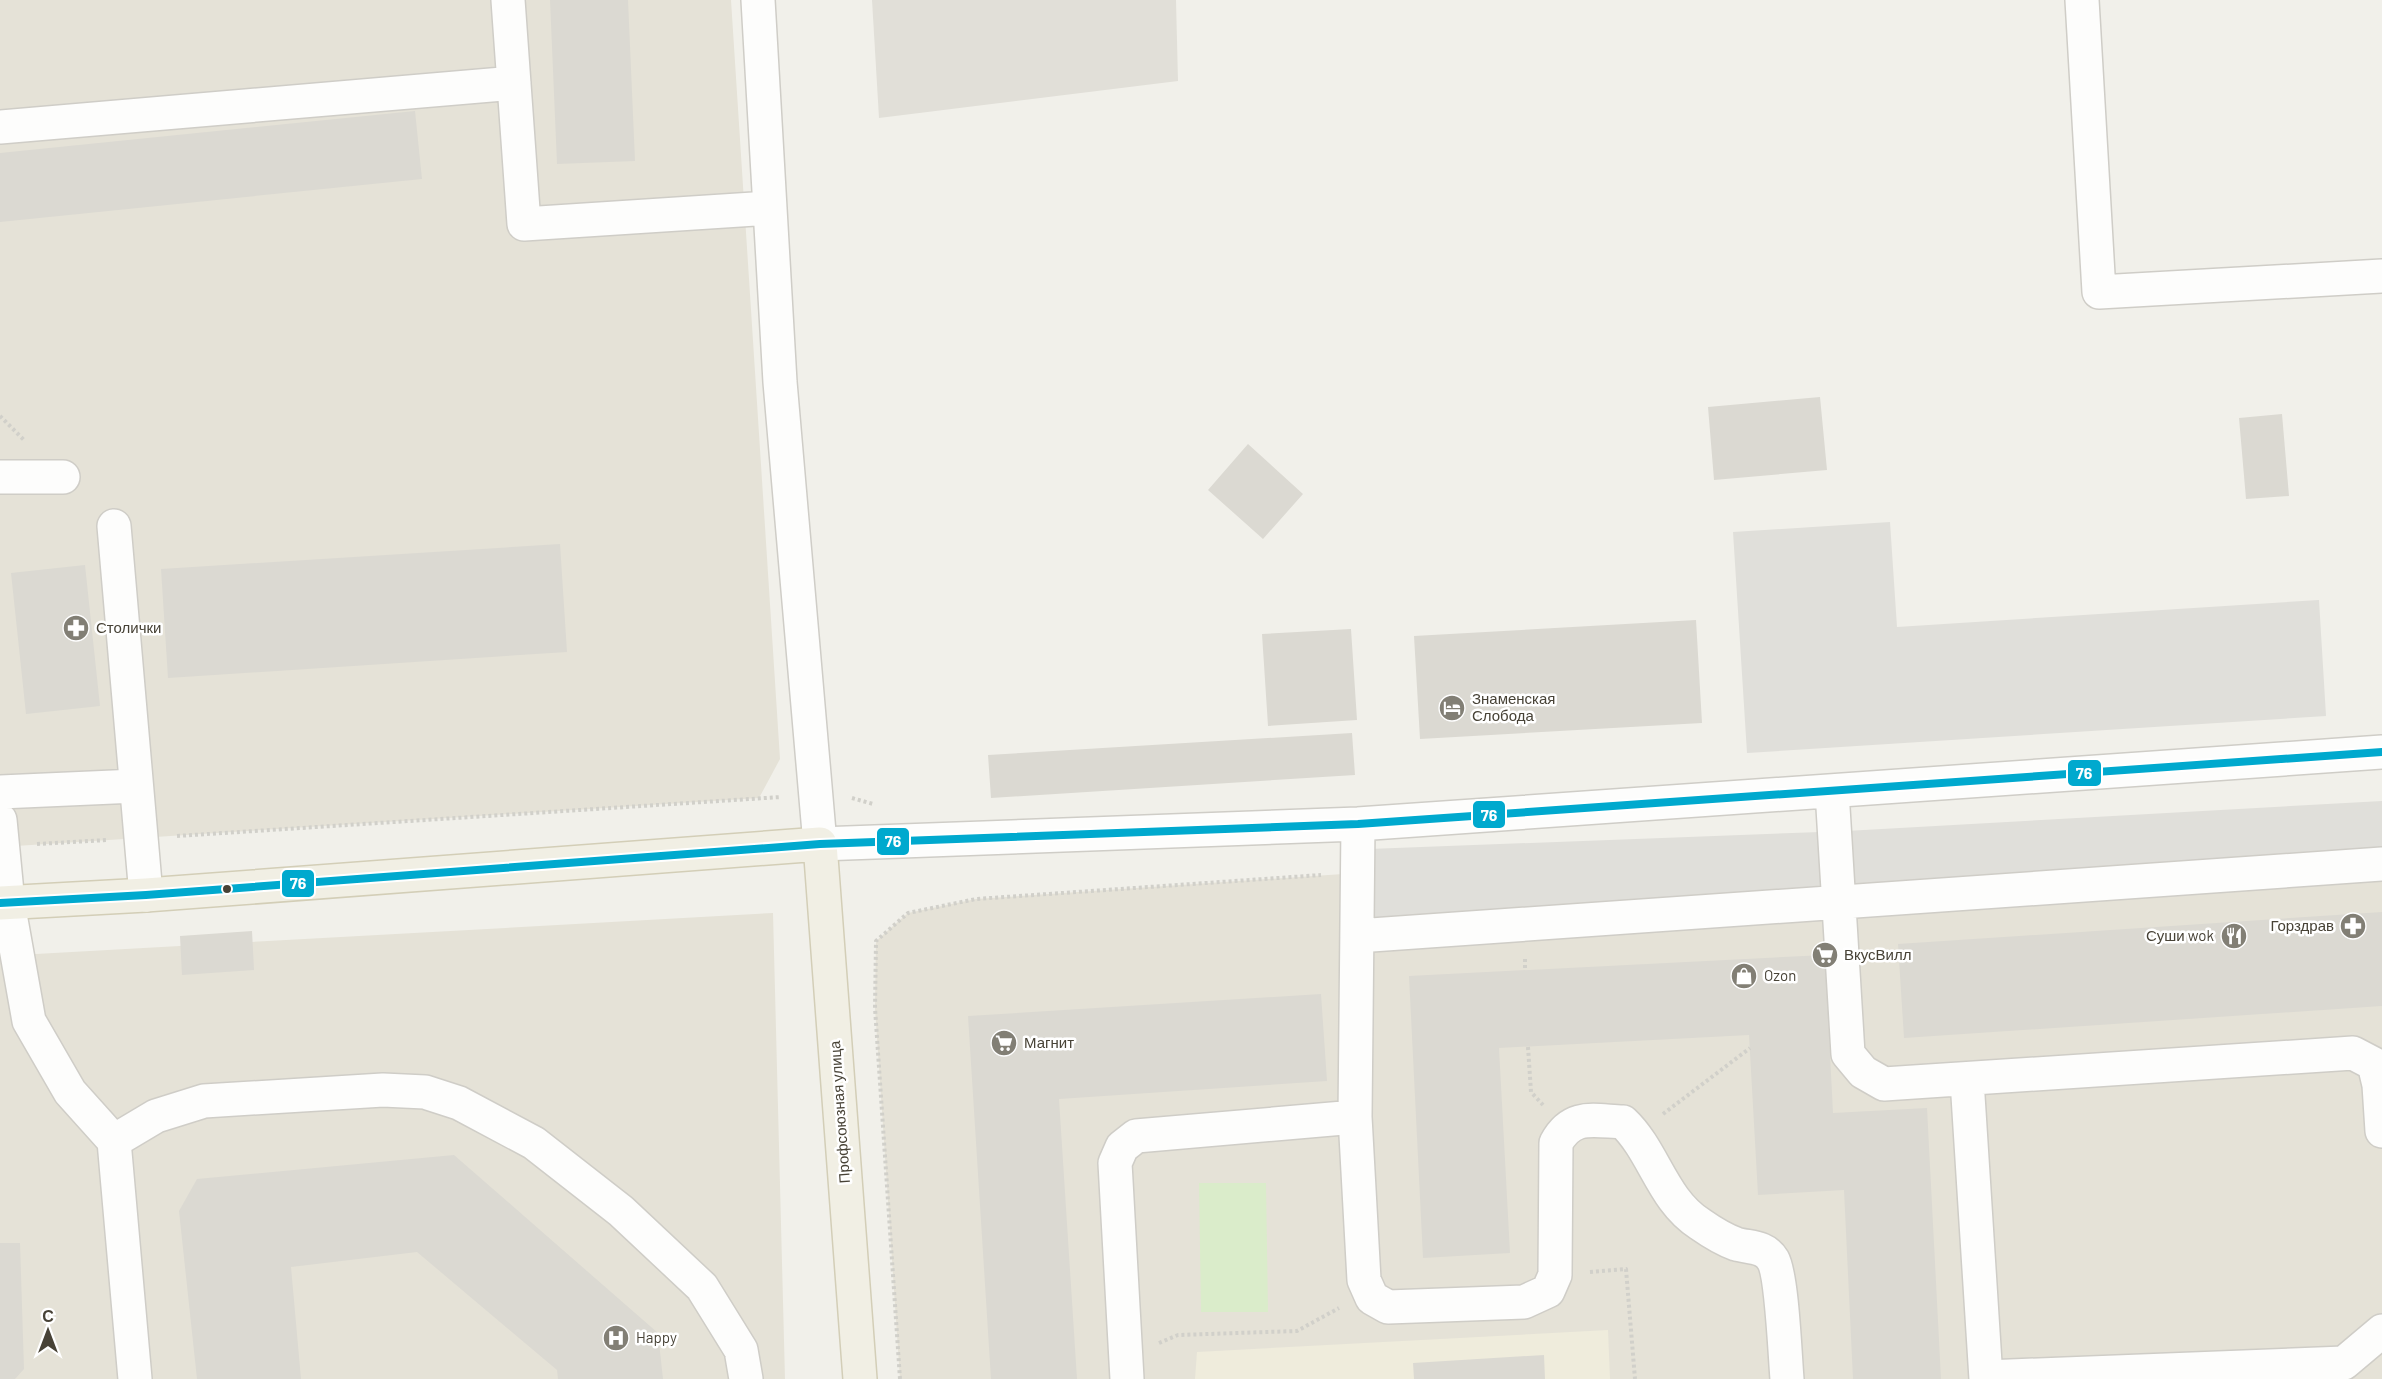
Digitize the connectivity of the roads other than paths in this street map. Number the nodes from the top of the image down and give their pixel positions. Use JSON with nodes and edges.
{"nodes":[{"id":1,"x":508,"y":0,"type":"edge"},
{"id":2,"x":758,"y":0,"type":"edge"},
{"id":3,"x":2082,"y":0,"type":"edge"},
{"id":4,"x":514,"y":83,"type":"junction"},
{"id":5,"x":0,"y":127,"type":"edge"},
{"id":6,"x":770,"y":208,"type":"junction"},
{"id":7,"x":2382,"y":276,"type":"edge"},
{"id":8,"x":0,"y":477,"type":"edge"},
{"id":9,"x":63,"y":477,"type":"dead end"},
{"id":10,"x":114,"y":526,"type":"dead end"},
{"id":11,"x":2382,"y":752,"type":"edge"},
{"id":12,"x":136,"y":786,"type":"junction"},
{"id":13,"x":1832,"y":791,"type":"junction"},
{"id":14,"x":0,"y":792,"type":"edge"},
{"id":15,"x":1358,"y":824,"type":"junction"},
{"id":16,"x":1,"y":833,"type":"edge"},
{"id":17,"x":820,"y":844,"type":"junction"},
{"id":18,"x":2382,"y":864,"type":"edge"},
{"id":19,"x":146,"y":895,"type":"junction"},
{"id":20,"x":1839,"y":901,"type":"junction"},
{"id":21,"x":4,"y":903,"type":"edge"},
{"id":22,"x":1357,"y":936,"type":"junction"},
{"id":23,"x":1966,"y":1080,"type":"junction"},
{"id":24,"x":1355,"y":1116,"type":"junction"},
{"id":25,"x":2382,"y":1131,"type":"edge"},
{"id":26,"x":114,"y":1141,"type":"junction"},
{"id":27,"x":2382,"y":1332,"type":"edge"},
{"id":28,"x":1126,"y":1367,"type":"edge"},
{"id":29,"x":2345,"y":1371,"type":"edge"},
{"id":30,"x":1986,"y":1378,"type":"edge"},
{"id":31,"x":135,"y":1379,"type":"edge"},
{"id":32,"x":746,"y":1379,"type":"edge"},
{"id":33,"x":860,"y":1379,"type":"edge"},
{"id":34,"x":1787,"y":1379,"type":"edge"}],
"edges":[{"from":1,"to":4,"type":"street"},
{"from":2,"to":6,"type":"street"},
{"from":3,"to":7,"type":"street"},
{"from":4,"to":5,"type":"street"},
{"from":4,"to":6,"type":"street"},
{"from":6,"to":17,"type":"street"},
{"from":8,"to":9,"type":"street"},
{"from":10,"to":12,"type":"street"},
{"from":11,"to":13,"type":"street"},
{"from":12,"to":14,"type":"street"},
{"from":12,"to":19,"type":"street"},
{"from":13,"to":15,"type":"street"},
{"from":13,"to":20,"type":"street"},
{"from":15,"to":17,"type":"street"},
{"from":15,"to":22,"type":"street"},
{"from":16,"to":21,"type":"street"},
{"from":17,"to":19,"type":"main road"},
{"from":17,"to":33,"type":"main road","name":"Профсоюзная улица"},
{"from":18,"to":20,"type":"street"},
{"from":19,"to":21,"type":"main road"},
{"from":20,"to":22,"type":"street"},
{"from":20,"to":23,"type":"street"},
{"from":21,"to":26,"type":"street"},
{"from":22,"to":24,"type":"street"},
{"from":23,"to":25,"type":"street"},
{"from":23,"to":30,"type":"street"},
{"from":24,"to":28,"type":"street"},
{"from":24,"to":34,"type":"street"},
{"from":26,"to":31,"type":"street"},
{"from":26,"to":32,"type":"street"},
{"from":27,"to":29,"type":"street"},
{"from":29,"to":30,"type":"street"}]}
